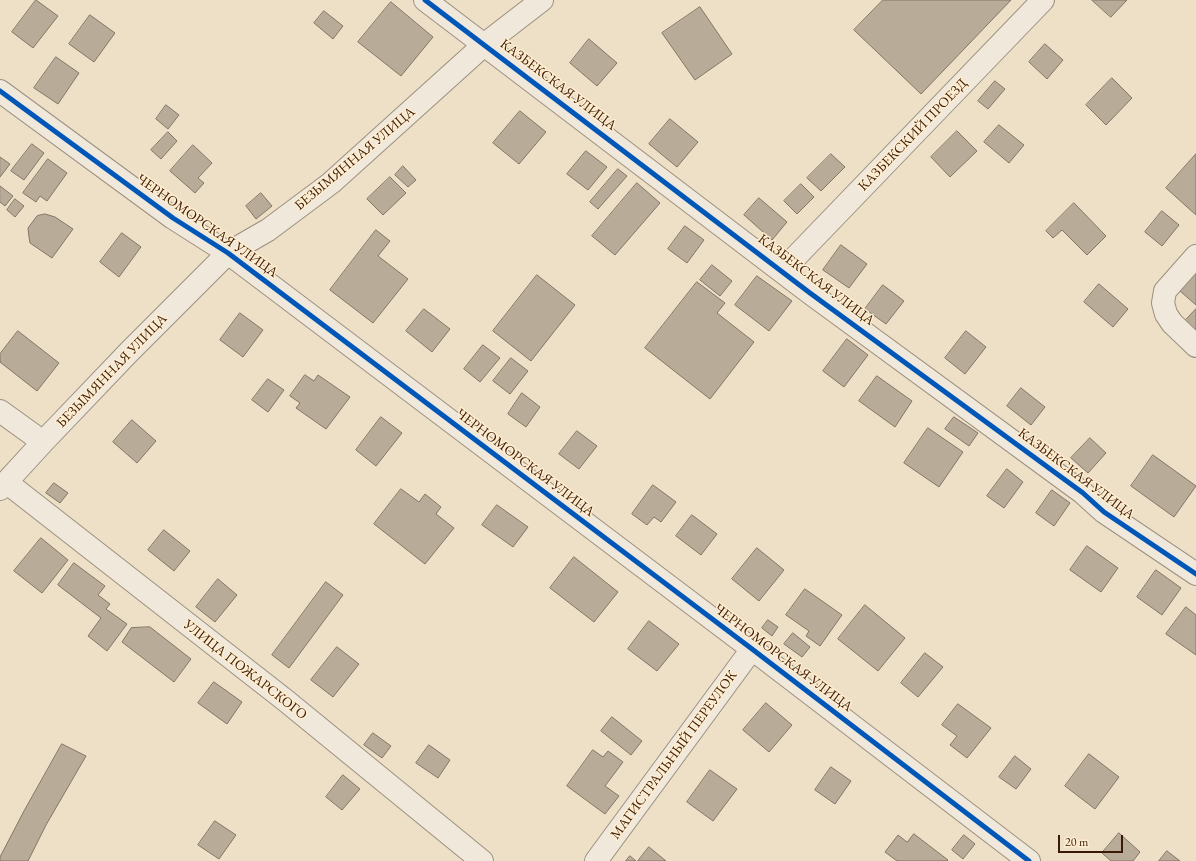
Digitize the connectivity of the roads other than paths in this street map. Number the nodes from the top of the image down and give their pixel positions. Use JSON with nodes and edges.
{"nodes":[{"id":1,"x":425,"y":0,"type":"edge"},
{"id":2,"x":542,"y":0,"type":"edge"},
{"id":3,"x":1043,"y":0,"type":"edge"},
{"id":4,"x":485,"y":44,"type":"junction"},
{"id":5,"x":0,"y":91,"type":"edge"},
{"id":6,"x":228,"y":253,"type":"junction"},
{"id":7,"x":1196,"y":256,"type":"edge"},
{"id":8,"x":782,"y":270,"type":"junction"},
{"id":9,"x":1196,"y":346,"type":"edge"},
{"id":10,"x":0,"y":411,"type":"edge"},
{"id":11,"x":43,"y":442,"type":"junction"},
{"id":12,"x":3,"y":485,"type":"edge"},
{"id":13,"x":1196,"y":574,"type":"edge"},
{"id":14,"x":752,"y":649,"type":"junction"},
{"id":15,"x":482,"y":861,"type":"edge"},
{"id":16,"x":596,"y":861,"type":"edge"},
{"id":17,"x":1029,"y":861,"type":"edge"}],
"edges":[{"from":1,"to":4,"type":"street","name":"КАЗБЕКСКАЯ УЛИЦА"},
{"from":2,"to":4,"type":"street","name":"БЕЗЫМЯННАЯ УЛИЦА"},
{"from":3,"to":8,"type":"street","name":"КАЗБЕКСКИЙ ПРОЕЗД"},
{"from":4,"to":6,"type":"street","name":"БЕЗЫМЯННАЯ УЛИЦА"},
{"from":4,"to":8,"type":"street","name":"КАЗБЕКСКАЯ УЛИЦА"},
{"from":5,"to":6,"type":"street","name":"ЧЕРНОМОРСКАЯ УЛИЦА"},
{"from":6,"to":11,"type":"street","name":"БЕЗЫМЯННАЯ УЛИЦА"},
{"from":6,"to":14,"type":"street","name":"ЧЕРНОМОРСКАЯ УЛИЦА"},
{"from":7,"to":9,"type":"street"},
{"from":8,"to":13,"type":"street","name":"КАЗБЕКСКАЯ УЛИЦА"},
{"from":10,"to":11,"type":"street"},
{"from":11,"to":12,"type":"street","name":"БЕЗЫМЯННАЯ УЛИЦА"},
{"from":12,"to":15,"type":"street","name":"УЛИЦА ПОЖАРСКОГО"},
{"from":14,"to":16,"type":"street","name":"МАГИСТРАЛЬНЫЙ ПЕРЕУЛОК"},
{"from":14,"to":17,"type":"street","name":"ЧЕРНОМОРСКАЯ УЛИЦА"}]}
